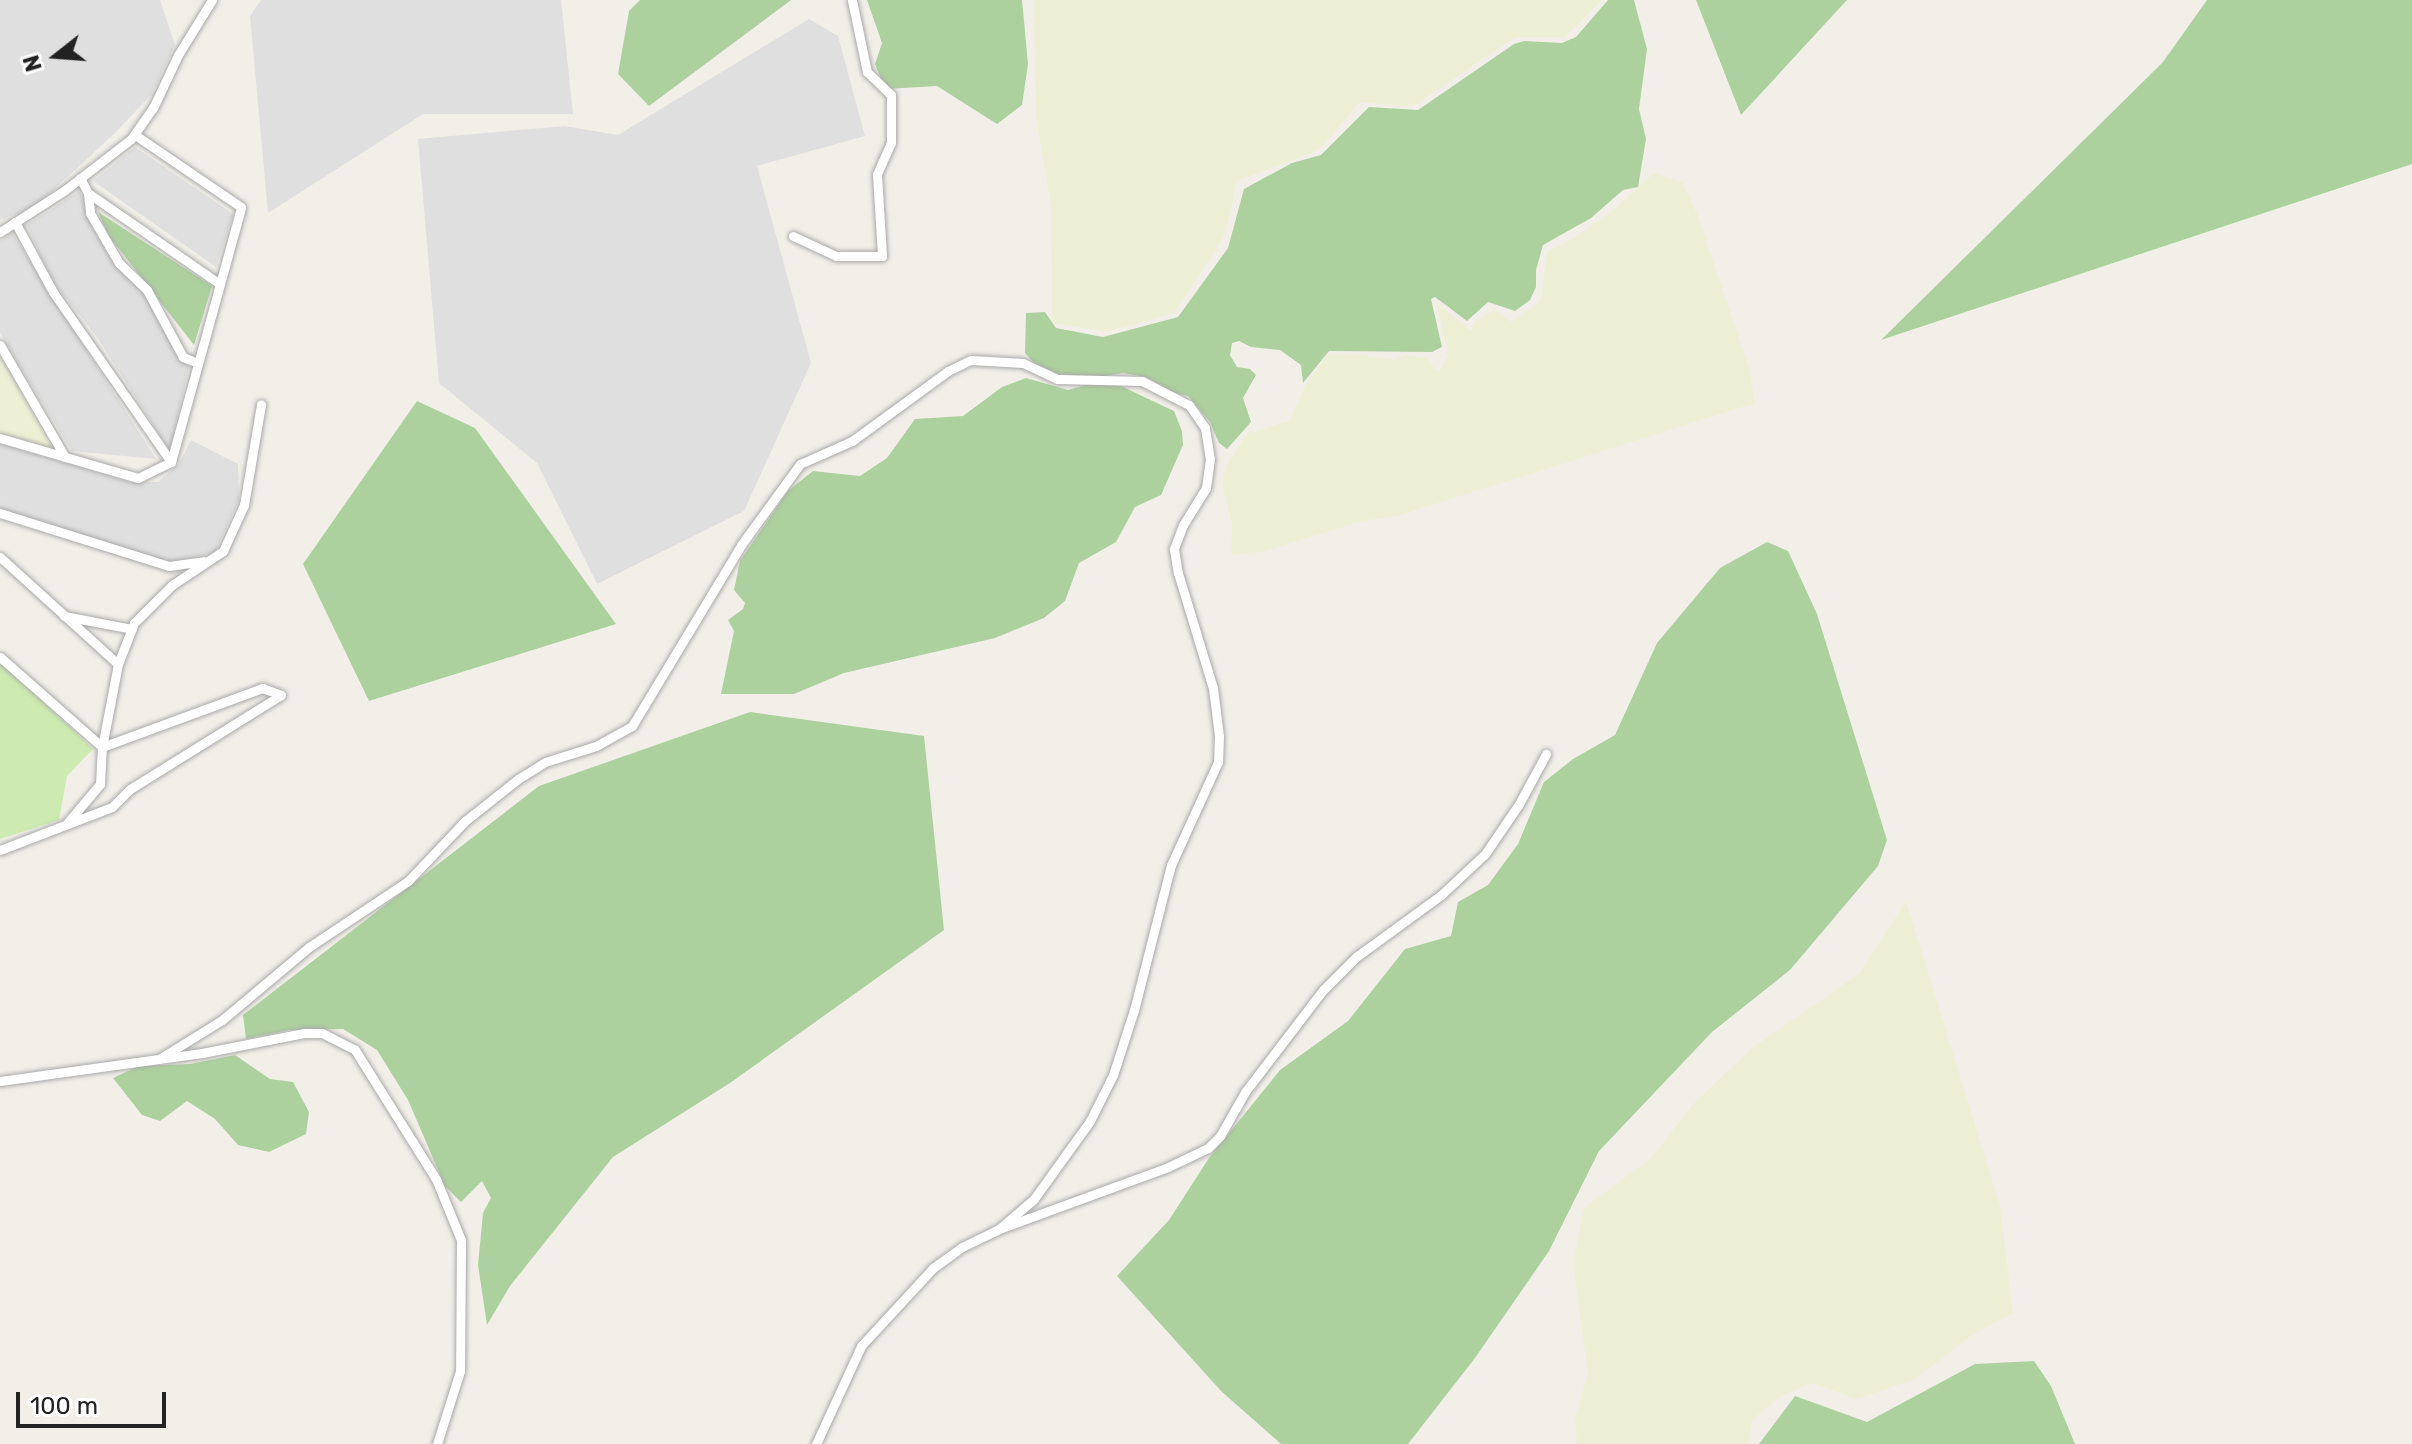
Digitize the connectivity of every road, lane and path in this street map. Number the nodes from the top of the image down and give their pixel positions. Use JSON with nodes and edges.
{"nodes":[{"id":1,"x":212,"y":0,"type":"edge"},
{"id":2,"x":852,"y":0,"type":"edge"},
{"id":3,"x":135,"y":135,"type":"junction"},
{"id":4,"x":80,"y":178,"type":"junction"},
{"id":5,"x":88,"y":193,"type":"junction"},
{"id":6,"x":15,"y":222,"type":"junction"},
{"id":7,"x":0,"y":232,"type":"edge"},
{"id":8,"x":793,"y":236,"type":"dead end"},
{"id":9,"x":220,"y":284,"type":"junction"},
{"id":10,"x":0,"y":345,"type":"edge"},
{"id":11,"x":193,"y":361,"type":"dead end"},
{"id":12,"x":261,"y":404,"type":"dead end"},
{"id":13,"x":0,"y":438,"type":"edge"},
{"id":14,"x":65,"y":457,"type":"junction"},
{"id":15,"x":171,"y":462,"type":"junction"},
{"id":16,"x":0,"y":513,"type":"edge"},
{"id":17,"x":0,"y":557,"type":"edge"},
{"id":18,"x":209,"y":561,"type":"junction"},
{"id":19,"x":64,"y":616,"type":"junction"},
{"id":20,"x":132,"y":629,"type":"junction"},
{"id":21,"x":0,"y":657,"type":"edge"},
{"id":22,"x":118,"y":664,"type":"junction"},
{"id":23,"x":102,"y":747,"type":"junction"},
{"id":24,"x":1546,"y":754,"type":"dead end"},
{"id":25,"x":65,"y":825,"type":"junction"},
{"id":26,"x":0,"y":850,"type":"edge"},
{"id":27,"x":159,"y":1059,"type":"junction"},
{"id":28,"x":0,"y":1081,"type":"edge"},
{"id":29,"x":999,"y":1229,"type":"junction"},
{"id":30,"x":437,"y":1444,"type":"edge"},
{"id":31,"x":816,"y":1444,"type":"edge"}],
"edges":[{"from":1,"to":3,"type":"street"},
{"from":2,"to":8,"type":"street"},
{"from":3,"to":4,"type":"street"},
{"from":3,"to":9,"type":"street"},
{"from":4,"to":5,"type":"street"},
{"from":4,"to":6,"type":"street"},
{"from":5,"to":9,"type":"street"},
{"from":5,"to":11,"type":"street"},
{"from":6,"to":7,"type":"street"},
{"from":6,"to":15,"type":"street"},
{"from":9,"to":15,"type":"street"},
{"from":10,"to":14,"type":"street"},
{"from":12,"to":18,"type":"street"},
{"from":13,"to":14,"type":"street"},
{"from":14,"to":15,"type":"street"},
{"from":16,"to":18,"type":"street"},
{"from":17,"to":19,"type":"street"},
{"from":18,"to":20,"type":"street"},
{"from":19,"to":20,"type":"street"},
{"from":19,"to":22,"type":"street"},
{"from":20,"to":22,"type":"street"},
{"from":21,"to":23,"type":"street"},
{"from":22,"to":23,"type":"street"},
{"from":23,"to":25,"type":"street"},
{"from":23,"to":25,"type":"street"},
{"from":24,"to":29,"type":"street"},
{"from":25,"to":26,"type":"street"},
{"from":27,"to":28,"type":"street"},
{"from":27,"to":29,"type":"street"},
{"from":27,"to":30,"type":"street"},
{"from":29,"to":31,"type":"street"}]}
